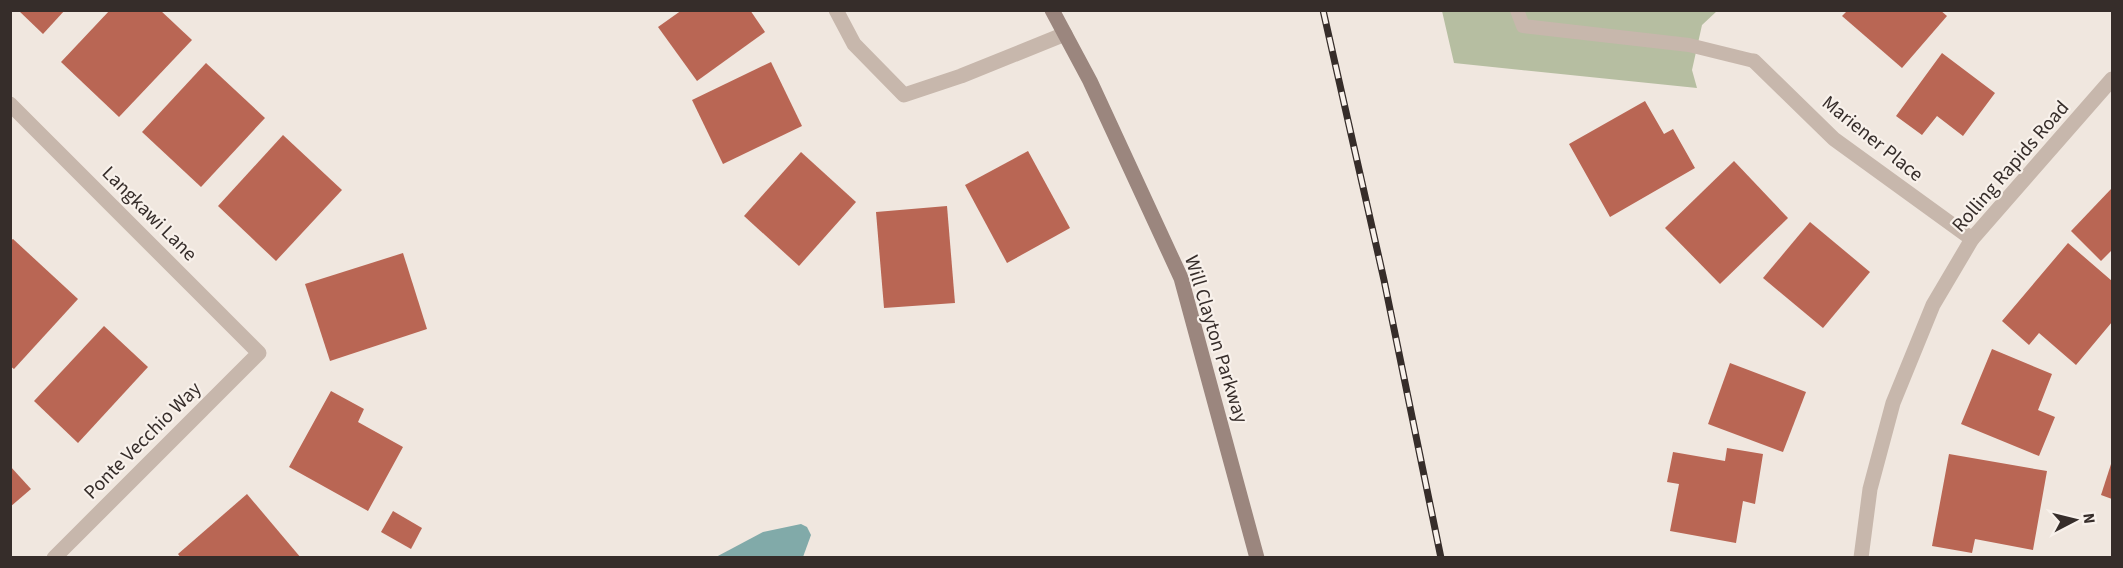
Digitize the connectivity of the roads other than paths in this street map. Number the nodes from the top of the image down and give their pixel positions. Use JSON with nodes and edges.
{"nodes":[{"id":1,"x":836,"y":10,"type":"edge"},
{"id":2,"x":1052,"y":10,"type":"edge"},
{"id":3,"x":1517,"y":10,"type":"edge"},
{"id":4,"x":1065,"y":34,"type":"junction"},
{"id":5,"x":1754,"y":61,"type":"joint"},
{"id":6,"x":2112,"y":79,"type":"edge"},
{"id":7,"x":10,"y":104,"type":"edge"},
{"id":8,"x":1972,"y":239,"type":"junction"},
{"id":9,"x":259,"y":353,"type":"joint"},
{"id":10,"x":54,"y":558,"type":"edge"},
{"id":11,"x":1257,"y":558,"type":"edge"},
{"id":12,"x":1861,"y":558,"type":"edge"}],
"edges":[{"from":1,"to":4,"type":"street"},
{"from":2,"to":4,"type":"street","name":"Will Clayton Parkway"},
{"from":3,"to":5,"type":"lane"},
{"from":4,"to":11,"type":"street","name":"Will Clayton Parkway"},
{"from":5,"to":8,"type":"street","name":"Mariener Place"},
{"from":6,"to":8,"type":"street","name":"Rolling Rapids Road"},
{"from":7,"to":9,"type":"street","name":"Langkawi Lane"},
{"from":8,"to":12,"type":"street","name":"Rolling Rapids Road"},
{"from":9,"to":10,"type":"street","name":"Ponte Vecchio Way"}]}
